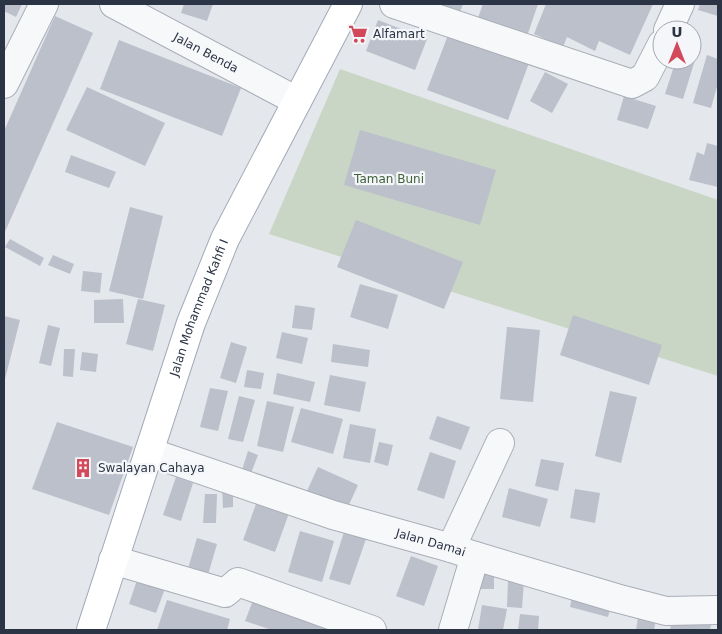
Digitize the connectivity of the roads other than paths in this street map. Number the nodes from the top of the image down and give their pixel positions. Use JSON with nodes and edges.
{"nodes":[{"id":1,"x":44,"y":4,"type":"edge"},
{"id":2,"x":114,"y":4,"type":"edge"},
{"id":3,"x":348,"y":4,"type":"edge"},
{"id":4,"x":394,"y":4,"type":"edge"},
{"id":5,"x":680,"y":4,"type":"edge"},
{"id":6,"x":673,"y":20,"type":"edge"},
{"id":7,"x":652,"y":64,"type":"edge"},
{"id":8,"x":4,"y":84,"type":"edge"},
{"id":9,"x":297,"y":101,"type":"junction"},
{"id":10,"x":500,"y":443,"type":"dead end"},
{"id":11,"x":149,"y":452,"type":"junction"},
{"id":12,"x":463,"y":552,"type":"junction"},
{"id":13,"x":113,"y":560,"type":"junction"},
{"id":14,"x":718,"y":610,"type":"edge"},
{"id":15,"x":718,"y":623,"type":"edge"},
{"id":16,"x":91,"y":630,"type":"edge"},
{"id":17,"x":372,"y":630,"type":"edge"},
{"id":18,"x":453,"y":630,"type":"edge"},
{"id":19,"x":716,"y":630,"type":"edge"}],
"edges":[{"from":1,"to":8,"type":"street"},
{"from":2,"to":9,"type":"street","name":"Jalan Benda"},
{"from":3,"to":9,"type":"main road","name":"Jalan Mohammad Kahfi I"},
{"from":4,"to":7,"type":"street"},
{"from":5,"to":6,"type":"street"},
{"from":9,"to":11,"type":"main road","name":"Jalan Mohammad Kahfi I"},
{"from":10,"to":12,"type":"street"},
{"from":11,"to":12,"type":"street","name":"Jalan Damai"},
{"from":11,"to":13,"type":"main road","name":"Jalan Mohammad Kahfi I"},
{"from":12,"to":14,"type":"street","name":"Jalan Damai"},
{"from":12,"to":18,"type":"street"},
{"from":13,"to":16,"type":"main road","name":"Jalan Mohammad Kahfi I"},
{"from":13,"to":17,"type":"street"},
{"from":15,"to":19,"type":"street"}]}
